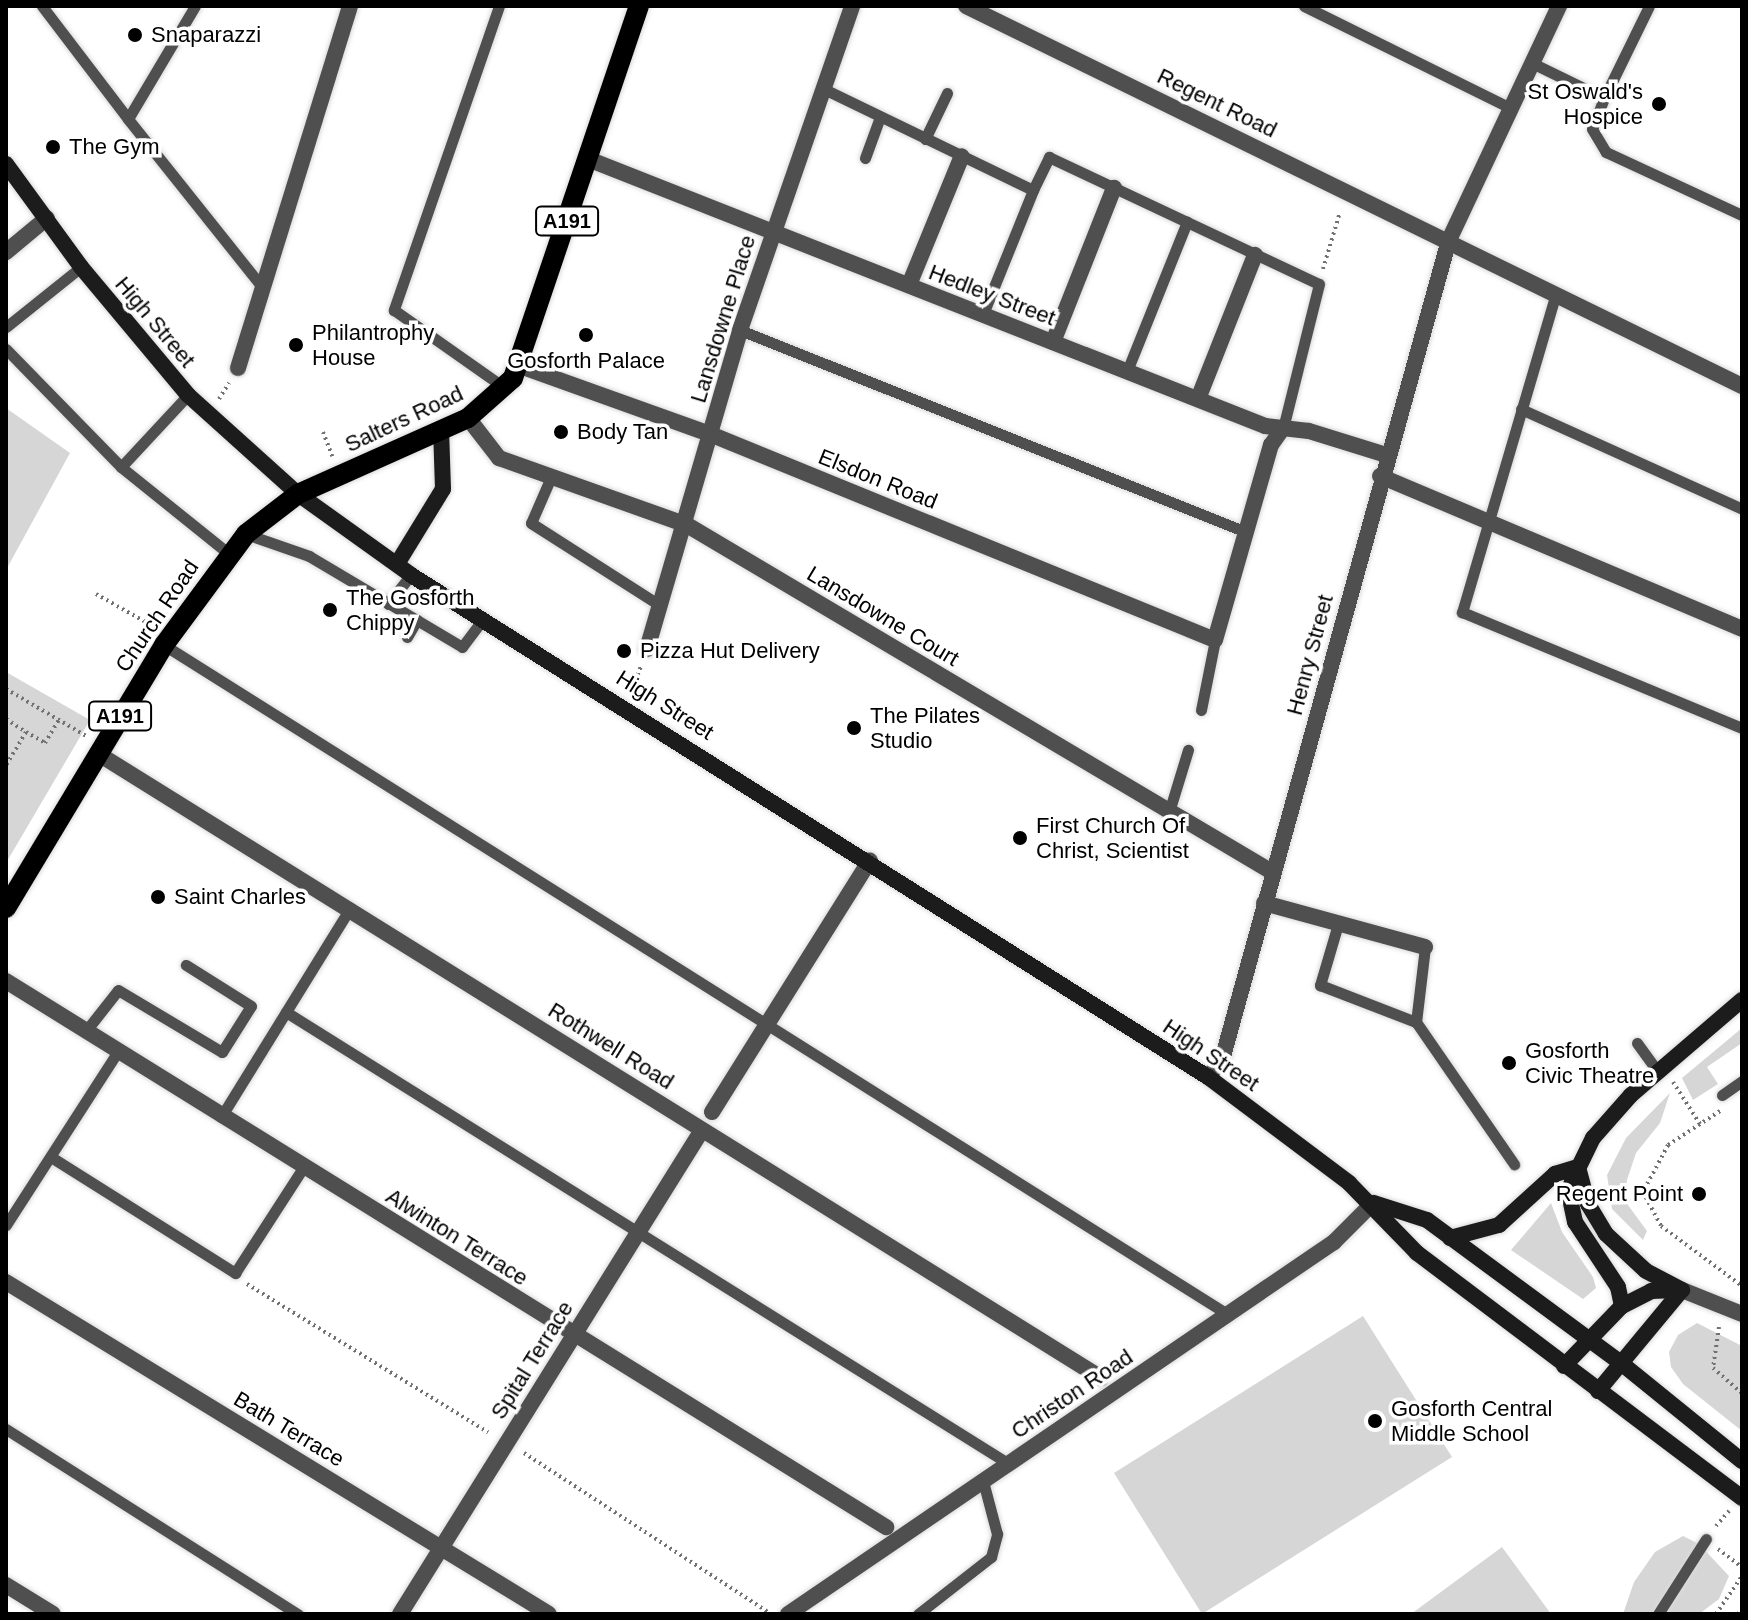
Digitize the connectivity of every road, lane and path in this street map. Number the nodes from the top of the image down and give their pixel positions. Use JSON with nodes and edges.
{"nodes":[{"id":1,"x":42,"y":6,"type":"edge"},
{"id":2,"x":195,"y":6,"type":"edge"},
{"id":3,"x":350,"y":6,"type":"edge"},
{"id":4,"x":499,"y":6,"type":"edge"},
{"id":5,"x":639,"y":6,"type":"edge"},
{"id":6,"x":852,"y":6,"type":"edge"},
{"id":7,"x":966,"y":6,"type":"edge"},
{"id":8,"x":1304,"y":6,"type":"edge"},
{"id":9,"x":1559,"y":6,"type":"edge"},
{"id":10,"x":1649,"y":6,"type":"edge"},
{"id":11,"x":1532,"y":63,"type":"junction"},
{"id":12,"x":824,"y":89,"type":"junction"},
{"id":13,"x":947,"y":93,"type":"dead end"},
{"id":14,"x":1604,"y":98,"type":"junction"},
{"id":15,"x":1510,"y":108,"type":"junction"},
{"id":16,"x":880,"y":117,"type":"junction"},
{"id":17,"x":128,"y":119,"type":"junction"},
{"id":18,"x":925,"y":139,"type":"junction"},
{"id":19,"x":962,"y":156,"type":"junction"},
{"id":20,"x":865,"y":158,"type":"dead end"},
{"id":21,"x":588,"y":159,"type":"junction"},
{"id":22,"x":6,"y":164,"type":"edge"},
{"id":23,"x":1114,"y":188,"type":"junction"},
{"id":24,"x":1033,"y":190,"type":"junction"},
{"id":25,"x":1347,"y":191,"type":"junction"},
{"id":26,"x":1742,"y":215,"type":"edge"},
{"id":27,"x":47,"y":218,"type":"junction"},
{"id":28,"x":1187,"y":222,"type":"junction"},
{"id":29,"x":773,"y":231,"type":"junction"},
{"id":30,"x":1449,"y":240,"type":"junction"},
{"id":31,"x":6,"y":252,"type":"edge"},
{"id":32,"x":1255,"y":255,"type":"junction"},
{"id":33,"x":81,"y":267,"type":"junction"},
{"id":34,"x":1319,"y":284,"type":"junction"},
{"id":35,"x":909,"y":285,"type":"junction"},
{"id":36,"x":263,"y":288,"type":"junction"},
{"id":37,"x":1556,"y":293,"type":"junction"},
{"id":38,"x":983,"y":314,"type":"junction"},
{"id":39,"x":6,"y":327,"type":"edge"},
{"id":40,"x":740,"y":330,"type":"junction"},
{"id":41,"x":1053,"y":342,"type":"junction"},
{"id":42,"x":6,"y":349,"type":"edge"},
{"id":43,"x":520,"y":366,"type":"junction"},
{"id":44,"x":238,"y":368,"type":"joint"},
{"id":45,"x":1127,"y":371,"type":"junction"},
{"id":46,"x":1742,"y":386,"type":"edge"},
{"id":47,"x":505,"y":389,"type":"junction"},
{"id":48,"x":188,"y":395,"type":"junction"},
{"id":49,"x":1198,"y":399,"type":"junction"},
{"id":50,"x":1521,"y":409,"type":"junction"},
{"id":51,"x":209,"y":415,"type":"junction"},
{"id":52,"x":468,"y":418,"type":"junction"},
{"id":53,"x":1283,"y":428,"type":"junction"},
{"id":54,"x":441,"y":430,"type":"junction"},
{"id":55,"x":710,"y":434,"type":"junction"},
{"id":56,"x":1386,"y":455,"type":"junction"},
{"id":57,"x":121,"y":467,"type":"junction"},
{"id":58,"x":1380,"y":476,"type":"junction"},
{"id":59,"x":551,"y":477,"type":"junction"},
{"id":60,"x":298,"y":494,"type":"junction"},
{"id":61,"x":1742,"y":509,"type":"edge"},
{"id":62,"x":1490,"y":518,"type":"junction"},
{"id":63,"x":687,"y":525,"type":"junction"},
{"id":64,"x":1246,"y":532,"type":"junction"},
{"id":65,"x":246,"y":534,"type":"junction"},
{"id":66,"x":228,"y":553,"type":"junction"},
{"id":67,"x":397,"y":564,"type":"junction"},
{"id":68,"x":411,"y":575,"type":"junction"},
{"id":69,"x":96,"y":594,"type":"dead end"},
{"id":70,"x":388,"y":604,"type":"junction"},
{"id":71,"x":661,"y":606,"type":"junction"},
{"id":72,"x":484,"y":618,"type":"junction"},
{"id":73,"x":417,"y":620,"type":"junction"},
{"id":74,"x":1742,"y":629,"type":"edge"},
{"id":75,"x":407,"y":637,"type":"dead end"},
{"id":76,"x":166,"y":640,"type":"junction"},
{"id":77,"x":1215,"y":640,"type":"junction"},
{"id":78,"x":647,"y":649,"type":"joint"},
{"id":79,"x":6,"y":689,"type":"edge"},
{"id":80,"x":627,"y":708,"type":"junction"},
{"id":81,"x":1201,"y":710,"type":"dead end"},
{"id":82,"x":6,"y":719,"type":"edge"},
{"id":83,"x":59,"y":720,"type":"junction"},
{"id":84,"x":1742,"y":728,"type":"edge"},
{"id":85,"x":26,"y":732,"type":"junction"},
{"id":86,"x":100,"y":750,"type":"junction"},
{"id":87,"x":1188,"y":750,"type":"dead end"},
{"id":88,"x":6,"y":765,"type":"edge"},
{"id":89,"x":1169,"y":812,"type":"junction"},
{"id":90,"x":870,"y":860,"type":"junction"},
{"id":91,"x":1272,"y":872,"type":"junction"},
{"id":92,"x":1264,"y":903,"type":"junction"},
{"id":93,"x":6,"y":908,"type":"edge"},
{"id":94,"x":350,"y":908,"type":"junction"},
{"id":95,"x":1338,"y":924,"type":"junction"},
{"id":96,"x":1425,"y":947,"type":"joint"},
{"id":97,"x":186,"y":965,"type":"dead end"},
{"id":98,"x":6,"y":981,"type":"edge"},
{"id":99,"x":1742,"y":1000,"type":"edge"},
{"id":100,"x":286,"y":1012,"type":"junction"},
{"id":101,"x":1416,"y":1022,"type":"junction"},
{"id":102,"x":768,"y":1026,"type":"junction"},
{"id":103,"x":85,"y":1032,"type":"junction"},
{"id":104,"x":1637,"y":1043,"type":"dead end"},
{"id":105,"x":118,"y":1051,"type":"junction"},
{"id":106,"x":1664,"y":1072,"type":"junction"},
{"id":107,"x":1208,"y":1077,"type":"junction"},
{"id":108,"x":1742,"y":1081,"type":"edge"},
{"id":109,"x":1661,"y":1089,"type":"dead end"},
{"id":110,"x":1722,"y":1095,"type":"dead end"},
{"id":111,"x":712,"y":1112,"type":"dead end"},
{"id":112,"x":221,"y":1117,"type":"junction"},
{"id":113,"x":702,"y":1130,"type":"junction"},
{"id":114,"x":51,"y":1157,"type":"junction"},
{"id":115,"x":1514,"y":1164,"type":"dead end"},
{"id":116,"x":1578,"y":1167,"type":"junction"},
{"id":117,"x":303,"y":1168,"type":"junction"},
{"id":118,"x":1656,"y":1191,"type":"dead end"},
{"id":119,"x":1643,"y":1192,"type":"junction"},
{"id":120,"x":1373,"y":1203,"type":"junction"},
{"id":121,"x":6,"y":1225,"type":"edge"},
{"id":122,"x":638,"y":1232,"type":"junction"},
{"id":123,"x":1450,"y":1238,"type":"junction"},
{"id":124,"x":242,"y":1280,"type":"dead end"},
{"id":125,"x":6,"y":1282,"type":"edge"},
{"id":126,"x":1742,"y":1286,"type":"edge"},
{"id":127,"x":1682,"y":1290,"type":"junction"},
{"id":128,"x":1726,"y":1305,"type":"junction"},
{"id":129,"x":1622,"y":1306,"type":"junction"},
{"id":130,"x":1227,"y":1314,"type":"junction"},
{"id":131,"x":1742,"y":1314,"type":"edge"},
{"id":132,"x":574,"y":1335,"type":"junction"},
{"id":133,"x":1586,"y":1339,"type":"junction"},
{"id":134,"x":1621,"y":1363,"type":"junction"},
{"id":135,"x":1564,"y":1366,"type":"junction"},
{"id":136,"x":1101,"y":1378,"type":"dead end"},
{"id":137,"x":1598,"y":1391,"type":"junction"},
{"id":138,"x":1742,"y":1393,"type":"edge"},
{"id":139,"x":6,"y":1429,"type":"edge"},
{"id":140,"x":488,"y":1432,"type":"dead end"},
{"id":141,"x":522,"y":1452,"type":"dead end"},
{"id":142,"x":1742,"y":1461,"type":"edge"},
{"id":143,"x":1009,"y":1464,"type":"junction"},
{"id":144,"x":983,"y":1481,"type":"junction"},
{"id":145,"x":1742,"y":1498,"type":"edge"},
{"id":146,"x":886,"y":1527,"type":"dead end"},
{"id":147,"x":1706,"y":1539,"type":"dead end"},
{"id":148,"x":441,"y":1548,"type":"junction"},
{"id":149,"x":1742,"y":1576,"type":"edge"},
{"id":150,"x":6,"y":1585,"type":"edge"},
{"id":151,"x":770,"y":1613,"type":"edge"},
{"id":152,"x":53,"y":1614,"type":"edge"},
{"id":153,"x":298,"y":1614,"type":"edge"},
{"id":154,"x":400,"y":1614,"type":"edge"},
{"id":155,"x":549,"y":1614,"type":"edge"},
{"id":156,"x":788,"y":1614,"type":"edge"},
{"id":157,"x":918,"y":1614,"type":"edge"},
{"id":158,"x":1658,"y":1614,"type":"edge"},
{"id":159,"x":1716,"y":1614,"type":"edge"}],
"edges":[{"from":1,"to":17,"type":"lane"},
{"from":2,"to":17,"type":"lane"},
{"from":3,"to":36,"type":"street"},
{"from":4,"to":47,"type":"lane"},
{"from":5,"to":21,"type":"main road","name":"Salters Road","number":"A191"},
{"from":6,"to":12,"type":"street","name":"Lansdowne Place"},
{"from":7,"to":25,"type":"street","name":"Regent Road"},
{"from":8,"to":15,"type":"lane"},
{"from":9,"to":11,"type":"street","name":"Henry Street"},
{"from":10,"to":14,"type":"lane"},
{"from":11,"to":14,"type":"lane"},
{"from":11,"to":15,"type":"street","name":"Henry Street"},
{"from":12,"to":16,"type":"lane"},
{"from":12,"to":29,"type":"street","name":"Lansdowne Place"},
{"from":13,"to":18,"type":"lane"},
{"from":14,"to":26,"type":"lane"},
{"from":15,"to":30,"type":"street","name":"Henry Street"},
{"from":16,"to":18,"type":"lane"},
{"from":16,"to":20,"type":"lane"},
{"from":17,"to":36,"type":"lane"},
{"from":18,"to":19,"type":"lane"},
{"from":19,"to":24,"type":"lane"},
{"from":19,"to":35,"type":"street"},
{"from":21,"to":29,"type":"street","name":"Hedley Street"},
{"from":21,"to":43,"type":"main road","name":"Salters Road","number":"A191"},
{"from":22,"to":27,"type":"main road","name":"High Street"},
{"from":23,"to":24,"type":"lane"},
{"from":23,"to":28,"type":"lane"},
{"from":23,"to":41,"type":"street"},
{"from":24,"to":38,"type":"lane"},
{"from":25,"to":30,"type":"street","name":"Regent Road"},
{"from":25,"to":34,"type":"path"},
{"from":27,"to":31,"type":"street"},
{"from":27,"to":33,"type":"main road","name":"High Street"},
{"from":28,"to":32,"type":"lane"},
{"from":28,"to":45,"type":"lane"},
{"from":29,"to":35,"type":"street","name":"Hedley Street"},
{"from":29,"to":40,"type":"street","name":"Lansdowne Place"},
{"from":30,"to":37,"type":"street","name":"Regent Road"},
{"from":30,"to":56,"type":"street","name":"Henry Street"},
{"from":32,"to":34,"type":"lane"},
{"from":32,"to":49,"type":"street"},
{"from":33,"to":39,"type":"lane"},
{"from":33,"to":48,"type":"main road","name":"High Street"},
{"from":34,"to":53,"type":"lane"},
{"from":35,"to":38,"type":"street","name":"Hedley Street"},
{"from":36,"to":44,"type":"street"},
{"from":37,"to":46,"type":"street","name":"Regent Road"},
{"from":37,"to":50,"type":"lane"},
{"from":38,"to":41,"type":"street","name":"Hedley Street"},
{"from":40,"to":55,"type":"street","name":"Lansdowne Place"},
{"from":40,"to":64,"type":"lane"},
{"from":41,"to":45,"type":"street","name":"Hedley Street"},
{"from":42,"to":57,"type":"lane"},
{"from":43,"to":47,"type":"main road","name":"Salters Road","number":"A191"},
{"from":43,"to":55,"type":"street","name":"Elsdon Road"},
{"from":44,"to":51,"type":"path"},
{"from":45,"to":49,"type":"street","name":"Hedley Street"},
{"from":47,"to":52,"type":"main road","name":"Salters Road","number":"A191"},
{"from":48,"to":51,"type":"main road","name":"High Street"},
{"from":48,"to":57,"type":"lane"},
{"from":49,"to":53,"type":"street","name":"Hedley Street"},
{"from":50,"to":61,"type":"lane"},
{"from":50,"to":62,"type":"lane"},
{"from":51,"to":60,"type":"main road","name":"High Street"},
{"from":52,"to":54,"type":"main road","name":"Salters Road","number":"A191"},
{"from":52,"to":59,"type":"street","name":"Lansdowne Court"},
{"from":53,"to":56,"type":"street","name":"Hedley Street"},
{"from":53,"to":64,"type":"street"},
{"from":54,"to":60,"type":"main road","name":"Salters Road","number":"A191"},
{"from":54,"to":67,"type":"main road"},
{"from":55,"to":63,"type":"street","name":"Lansdowne Place"},
{"from":55,"to":77,"type":"street","name":"Elsdon Road"},
{"from":56,"to":58,"type":"street","name":"Henry Street"},
{"from":57,"to":66,"type":"lane"},
{"from":58,"to":62,"type":"street"},
{"from":58,"to":91,"type":"street","name":"Henry Street"},
{"from":59,"to":63,"type":"street","name":"Lansdowne Court"},
{"from":59,"to":71,"type":"lane"},
{"from":60,"to":65,"type":"main road","name":"Church Road","number":"A191"},
{"from":60,"to":67,"type":"main road","name":"High Street"},
{"from":62,"to":74,"type":"street"},
{"from":62,"to":84,"type":"lane"},
{"from":63,"to":71,"type":"street","name":"Lansdowne Place"},
{"from":63,"to":89,"type":"street","name":"Lansdowne Court"},
{"from":64,"to":77,"type":"street"},
{"from":65,"to":66,"type":"main road","name":"Church Road","number":"A191"},
{"from":65,"to":70,"type":"lane"},
{"from":66,"to":76,"type":"main road","name":"Church Road","number":"A191"},
{"from":67,"to":68,"type":"main road","name":"High Street"},
{"from":68,"to":70,"type":"lane"},
{"from":68,"to":72,"type":"main road","name":"High Street"},
{"from":69,"to":76,"type":"path"},
{"from":70,"to":73,"type":"lane"},
{"from":71,"to":78,"type":"street","name":"Lansdowne Place"},
{"from":72,"to":73,"type":"lane"},
{"from":72,"to":80,"type":"main road","name":"High Street"},
{"from":73,"to":75,"type":"lane"},
{"from":76,"to":86,"type":"main road","name":"Church Road","number":"A191"},
{"from":76,"to":102,"type":"lane"},
{"from":77,"to":81,"type":"lane"},
{"from":78,"to":80,"type":"path"},
{"from":79,"to":83,"type":"path"},
{"from":80,"to":90,"type":"main road","name":"High Street"},
{"from":82,"to":85,"type":"path"},
{"from":83,"to":85,"type":"path"},
{"from":83,"to":86,"type":"path"},
{"from":85,"to":88,"type":"path"},
{"from":86,"to":93,"type":"main road","name":"Church Road","number":"A191"},
{"from":86,"to":94,"type":"street","name":"Rothwell Road"},
{"from":87,"to":89,"type":"lane"},
{"from":89,"to":91,"type":"street","name":"Lansdowne Court"},
{"from":90,"to":102,"type":"street"},
{"from":90,"to":107,"type":"main road","name":"High Street"},
{"from":91,"to":92,"type":"street","name":"Henry Street"},
{"from":92,"to":95,"type":"street"},
{"from":92,"to":107,"type":"street","name":"Henry Street"},
{"from":94,"to":100,"type":"lane"},
{"from":94,"to":113,"type":"street","name":"Rothwell Road"},
{"from":95,"to":96,"type":"street"},
{"from":95,"to":101,"type":"lane"},
{"from":96,"to":101,"type":"lane"},
{"from":97,"to":103,"type":"lane"},
{"from":98,"to":103,"type":"street","name":"Alwinton Terrace"},
{"from":99,"to":106,"type":"main road"},
{"from":100,"to":112,"type":"lane"},
{"from":100,"to":122,"type":"lane"},
{"from":101,"to":115,"type":"lane"},
{"from":102,"to":111,"type":"street"},
{"from":102,"to":130,"type":"lane"},
{"from":103,"to":105,"type":"street","name":"Alwinton Terrace"},
{"from":104,"to":106,"type":"lane"},
{"from":105,"to":112,"type":"street","name":"Alwinton Terrace"},
{"from":105,"to":114,"type":"lane"},
{"from":106,"to":109,"type":"path"},
{"from":106,"to":116,"type":"main road"},
{"from":106,"to":119,"type":"path"},
{"from":107,"to":120,"type":"main road","name":"High Street"},
{"from":108,"to":110,"type":"lane"},
{"from":112,"to":117,"type":"street","name":"Alwinton Terrace"},
{"from":113,"to":122,"type":"street","name":"Spital Terrace"},
{"from":113,"to":136,"type":"street","name":"Rothwell Road"},
{"from":114,"to":117,"type":"lane"},
{"from":114,"to":121,"type":"lane"},
{"from":116,"to":123,"type":"main road"},
{"from":116,"to":127,"type":"main road"},
{"from":116,"to":129,"type":"main road"},
{"from":117,"to":132,"type":"street","name":"Alwinton Terrace"},
{"from":118,"to":119,"type":"path"},
{"from":119,"to":126,"type":"path"},
{"from":120,"to":123,"type":"main road","name":"High Street"},
{"from":120,"to":130,"type":"street","name":"Christon Road"},
{"from":120,"to":135,"type":"main road","name":"High Street"},
{"from":122,"to":132,"type":"street","name":"Spital Terrace"},
{"from":122,"to":143,"type":"lane"},
{"from":123,"to":133,"type":"main road","name":"High Street"},
{"from":124,"to":140,"type":"path"},
{"from":125,"to":148,"type":"street","name":"Bath Terrace"},
{"from":127,"to":128,"type":"street"},
{"from":127,"to":129,"type":"main road"},
{"from":127,"to":134,"type":"main road"},
{"from":128,"to":131,"type":"street"},
{"from":128,"to":138,"type":"path"},
{"from":129,"to":133,"type":"main road"},
{"from":130,"to":143,"type":"street","name":"Christon Road"},
{"from":132,"to":146,"type":"street","name":"Alwinton Terrace"},
{"from":132,"to":148,"type":"street","name":"Spital Terrace"},
{"from":133,"to":134,"type":"main road","name":"High Street"},
{"from":133,"to":135,"type":"main road"},
{"from":134,"to":137,"type":"main road"},
{"from":134,"to":142,"type":"main road","name":"High Street"},
{"from":135,"to":137,"type":"main road","name":"High Street"},
{"from":137,"to":145,"type":"main road","name":"High Street"},
{"from":139,"to":153,"type":"lane"},
{"from":141,"to":151,"type":"path"},
{"from":143,"to":144,"type":"street","name":"Christon Road"},
{"from":144,"to":156,"type":"street","name":"Christon Road"},
{"from":144,"to":157,"type":"lane"},
{"from":147,"to":158,"type":"lane"},
{"from":148,"to":154,"type":"street","name":"Spital Terrace"},
{"from":148,"to":155,"type":"street","name":"Bath Terrace"},
{"from":149,"to":159,"type":"path"},
{"from":150,"to":152,"type":"street"}]}
